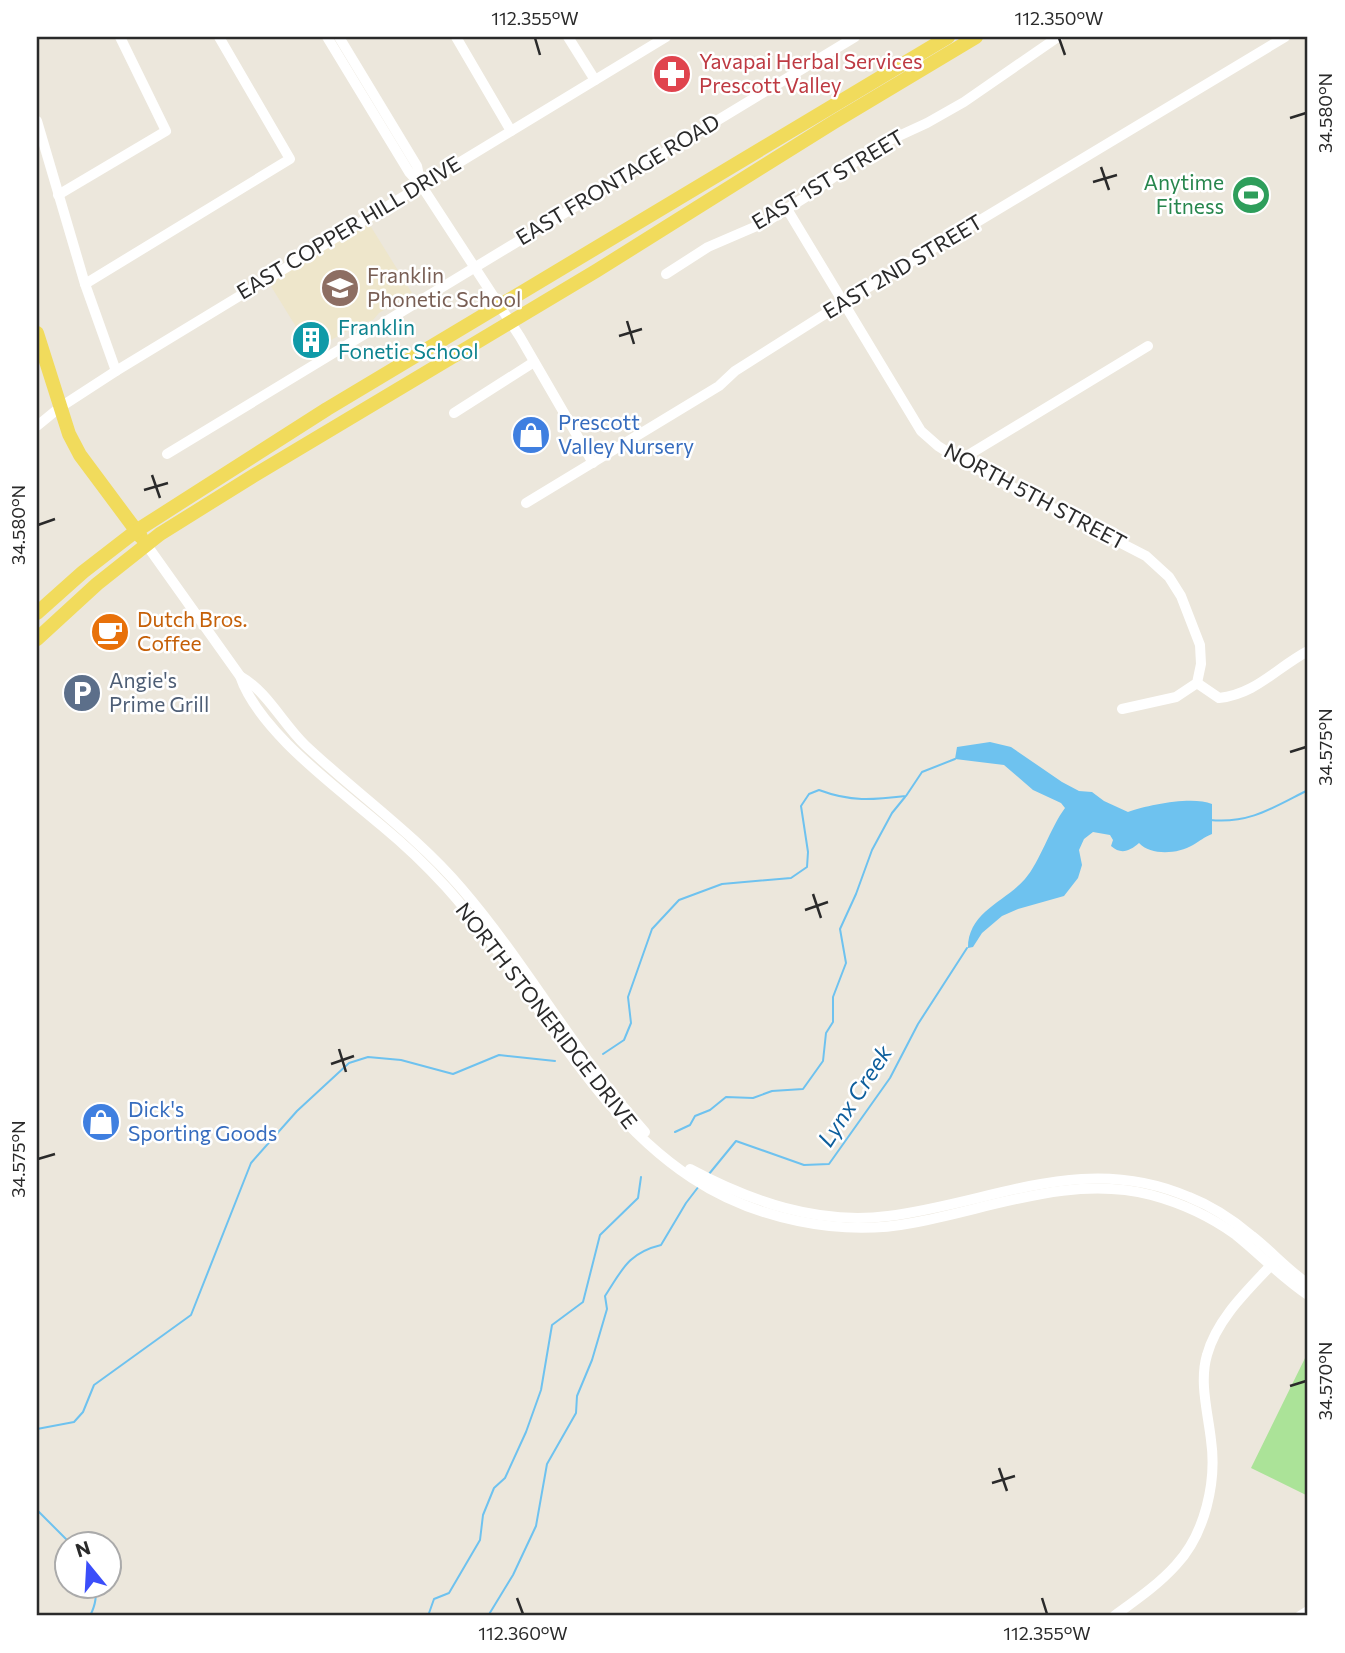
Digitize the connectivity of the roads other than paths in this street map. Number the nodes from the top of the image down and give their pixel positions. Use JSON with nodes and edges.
{"nodes":[{"id":1,"x":120,"y":37,"type":"edge"},
{"id":2,"x":219,"y":37,"type":"edge"},
{"id":3,"x":327,"y":37,"type":"edge"},
{"id":4,"x":339,"y":37,"type":"edge"},
{"id":5,"x":456,"y":37,"type":"edge"},
{"id":6,"x":568,"y":37,"type":"edge"},
{"id":7,"x":666,"y":37,"type":"edge"},
{"id":8,"x":855,"y":37,"type":"edge"},
{"id":9,"x":948,"y":37,"type":"edge"},
{"id":10,"x":976,"y":37,"type":"edge"},
{"id":11,"x":1058,"y":37,"type":"edge"},
{"id":12,"x":1285,"y":37,"type":"edge"},
{"id":13,"x":1271,"y":40,"type":"edge"},
{"id":14,"x":595,"y":80,"type":"junction"},
{"id":15,"x":37,"y":121,"type":"edge"},
{"id":16,"x":511,"y":131,"type":"junction"},
{"id":17,"x":421,"y":185,"type":"junction"},
{"id":18,"x":58,"y":195,"type":"junction"},
{"id":19,"x":787,"y":209,"type":"junction"},
{"id":20,"x":474,"y":267,"type":"junction"},
{"id":21,"x":666,"y":274,"type":"dead end"},
{"id":22,"x":85,"y":284,"type":"junction"},
{"id":23,"x":844,"y":302,"type":"junction"},
{"id":24,"x":500,"y":305,"type":"junction"},
{"id":25,"x":510,"y":322,"type":"junction"},
{"id":26,"x":37,"y":332,"type":"edge"},
{"id":27,"x":1148,"y":346,"type":"dead end"},
{"id":28,"x":534,"y":362,"type":"junction"},
{"id":29,"x":116,"y":371,"type":"junction"},
{"id":30,"x":59,"y":408,"type":"junction"},
{"id":31,"x":454,"y":413,"type":"dead end"},
{"id":32,"x":37,"y":426,"type":"edge"},
{"id":33,"x":167,"y":454,"type":"dead end"},
{"id":34,"x":960,"y":460,"type":"junction"},
{"id":35,"x":593,"y":463,"type":"junction"},
{"id":36,"x":526,"y":503,"type":"dead end"},
{"id":37,"x":136,"y":531,"type":"junction"},
{"id":38,"x":146,"y":544,"type":"junction"},
{"id":39,"x":37,"y":613,"type":"edge"},
{"id":40,"x":37,"y":639,"type":"edge"},
{"id":41,"x":1308,"y":650,"type":"edge"},
{"id":42,"x":1197,"y":682,"type":"junction"},
{"id":43,"x":1122,"y":709,"type":"dead end"},
{"id":44,"x":1273,"y":1263,"type":"junction"},
{"id":45,"x":1308,"y":1284,"type":"edge"},
{"id":46,"x":1308,"y":1295,"type":"edge"},
{"id":47,"x":1308,"y":1611,"type":"edge"},
{"id":48,"x":1114,"y":1616,"type":"edge"},
{"id":49,"x":1300,"y":1616,"type":"edge"}],
"edges":[{"from":1,"to":18,"type":"street"},
{"from":2,"to":22,"type":"street"},
{"from":3,"to":17,"type":"street"},
{"from":4,"to":17,"type":"street"},
{"from":5,"to":16,"type":"street"},
{"from":6,"to":14,"type":"street"},
{"from":7,"to":14,"type":"street","name":"EAST COPPER HILL DRIVE"},
{"from":8,"to":20,"type":"street","name":"EAST FRONTAGE ROAD"},
{"from":9,"to":24,"type":"main road"},
{"from":10,"to":25,"type":"main road"},
{"from":11,"to":19,"type":"street","name":"EAST 1ST STREET"},
{"from":12,"to":13,"type":"street","name":"EAST 2ND STREET"},
{"from":13,"to":23,"type":"street","name":"EAST 2ND STREET"},
{"from":14,"to":16,"type":"street","name":"EAST COPPER HILL DRIVE"},
{"from":15,"to":18,"type":"street"},
{"from":16,"to":17,"type":"street","name":"EAST COPPER HILL DRIVE"},
{"from":17,"to":20,"type":"street"},
{"from":17,"to":29,"type":"street","name":"EAST COPPER HILL DRIVE"},
{"from":18,"to":22,"type":"street"},
{"from":19,"to":21,"type":"street","name":"EAST 1ST STREET"},
{"from":19,"to":23,"type":"street","name":"NORTH 5TH STREET"},
{"from":20,"to":24,"type":"street"},
{"from":20,"to":33,"type":"street","name":"EAST FRONTAGE ROAD"},
{"from":22,"to":29,"type":"street"},
{"from":23,"to":34,"type":"street","name":"NORTH 5TH STREET"},
{"from":23,"to":35,"type":"street","name":"EAST 2ND STREET"},
{"from":24,"to":25,"type":"street"},
{"from":24,"to":37,"type":"main road"},
{"from":25,"to":28,"type":"street"},
{"from":25,"to":38,"type":"main road"},
{"from":26,"to":30,"type":"main road","name":"NORTH STONERIDGE DRIVE"},
{"from":27,"to":34,"type":"street"},
{"from":28,"to":31,"type":"street"},
{"from":28,"to":35,"type":"street"},
{"from":29,"to":30,"type":"street","name":"EAST COPPER HILL DRIVE"},
{"from":30,"to":32,"type":"street","name":"EAST COPPER HILL DRIVE"},
{"from":30,"to":37,"type":"main road","name":"NORTH STONERIDGE DRIVE"},
{"from":34,"to":42,"type":"street","name":"NORTH 5TH STREET"},
{"from":35,"to":36,"type":"street","name":"EAST 2ND STREET"},
{"from":37,"to":38,"type":"main road","name":"NORTH STONERIDGE DRIVE"},
{"from":37,"to":39,"type":"main road"},
{"from":38,"to":40,"type":"main road"},
{"from":38,"to":44,"type":"street","name":"NORTH STONERIDGE DRIVE"},
{"from":41,"to":42,"type":"street"},
{"from":42,"to":43,"type":"street"},
{"from":44,"to":45,"type":"street","name":"NORTH STONERIDGE DRIVE"},
{"from":44,"to":46,"type":"street","name":"NORTH STONERIDGE DRIVE"},
{"from":44,"to":48,"type":"street"},
{"from":47,"to":49,"type":"street"}]}
